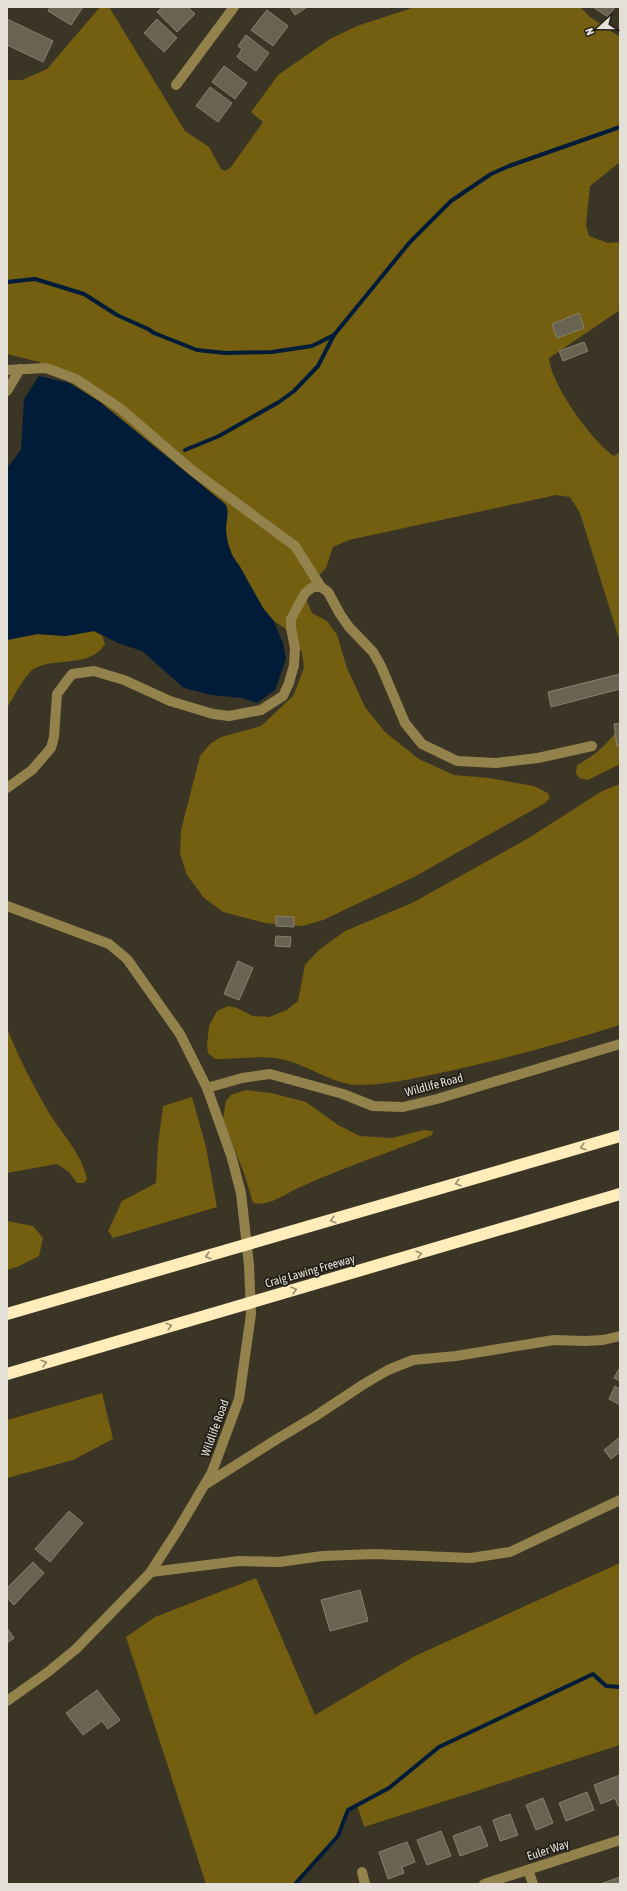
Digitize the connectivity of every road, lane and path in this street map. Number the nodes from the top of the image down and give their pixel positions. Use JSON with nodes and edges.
{"nodes":[{"id":1,"x":234,"y":7,"type":"edge"},
{"id":2,"x":176,"y":85,"type":"dead end"},
{"id":3,"x":7,"y":370,"type":"edge"},
{"id":4,"x":20,"y":370,"type":"junction"},
{"id":5,"x":7,"y":391,"type":"edge"},
{"id":6,"x":321,"y":587,"type":"junction"},
{"id":7,"x":592,"y":746,"type":"dead end"},
{"id":8,"x":7,"y":788,"type":"edge"},
{"id":9,"x":7,"y":906,"type":"edge"},
{"id":10,"x":620,"y":1044,"type":"edge"},
{"id":11,"x":207,"y":1088,"type":"junction"},
{"id":12,"x":620,"y":1136,"type":"edge"},
{"id":13,"x":620,"y":1194,"type":"edge"},
{"id":14,"x":620,"y":1198,"type":"edge"},
{"id":15,"x":566,"y":1211,"type":"junction"},
{"id":16,"x":7,"y":1314,"type":"edge"},
{"id":17,"x":620,"y":1336,"type":"edge"},
{"id":18,"x":7,"y":1374,"type":"edge"},
{"id":19,"x":204,"y":1486,"type":"junction"},
{"id":20,"x":620,"y":1500,"type":"edge"},
{"id":21,"x":151,"y":1572,"type":"junction"},
{"id":22,"x":7,"y":1701,"type":"edge"},
{"id":23,"x":620,"y":1840,"type":"edge"},
{"id":24,"x":528,"y":1870,"type":"junction"},
{"id":25,"x":362,"y":1872,"type":"dead end"},
{"id":26,"x":365,"y":1884,"type":"edge"},
{"id":27,"x":484,"y":1884,"type":"edge"},
{"id":28,"x":533,"y":1884,"type":"edge"}],
"edges":[{"from":1,"to":2,"type":"street"},
{"from":3,"to":4,"type":"street"},
{"from":4,"to":5,"type":"street"},
{"from":4,"to":6,"type":"street"},
{"from":6,"to":7,"type":"street"},
{"from":6,"to":8,"type":"street"},
{"from":9,"to":11,"type":"street","name":"Wildlife Road"},
{"from":10,"to":11,"type":"street","name":"Wildlife Road"},
{"from":11,"to":19,"type":"street","name":"Wildlife Road"},
{"from":12,"to":16,"type":"highway","one_way":true},
{"from":13,"to":15,"type":"highway","name":"Craig Lawing Freeway"},
{"from":14,"to":15,"type":"highway"},
{"from":18,"to":15,"type":"highway","name":"Craig Lawing Freeway","one_way":true},
{"from":17,"to":19,"type":"street"},
{"from":19,"to":21,"type":"street","name":"Wildlife Road"},
{"from":20,"to":21,"type":"street"},
{"from":21,"to":22,"type":"street","name":"Wildlife Road"},
{"from":23,"to":24,"type":"street","name":"Euler Way"},
{"from":24,"to":27,"type":"street","name":"Euler Way"},
{"from":24,"to":28,"type":"street"},
{"from":25,"to":26,"type":"street"}]}
